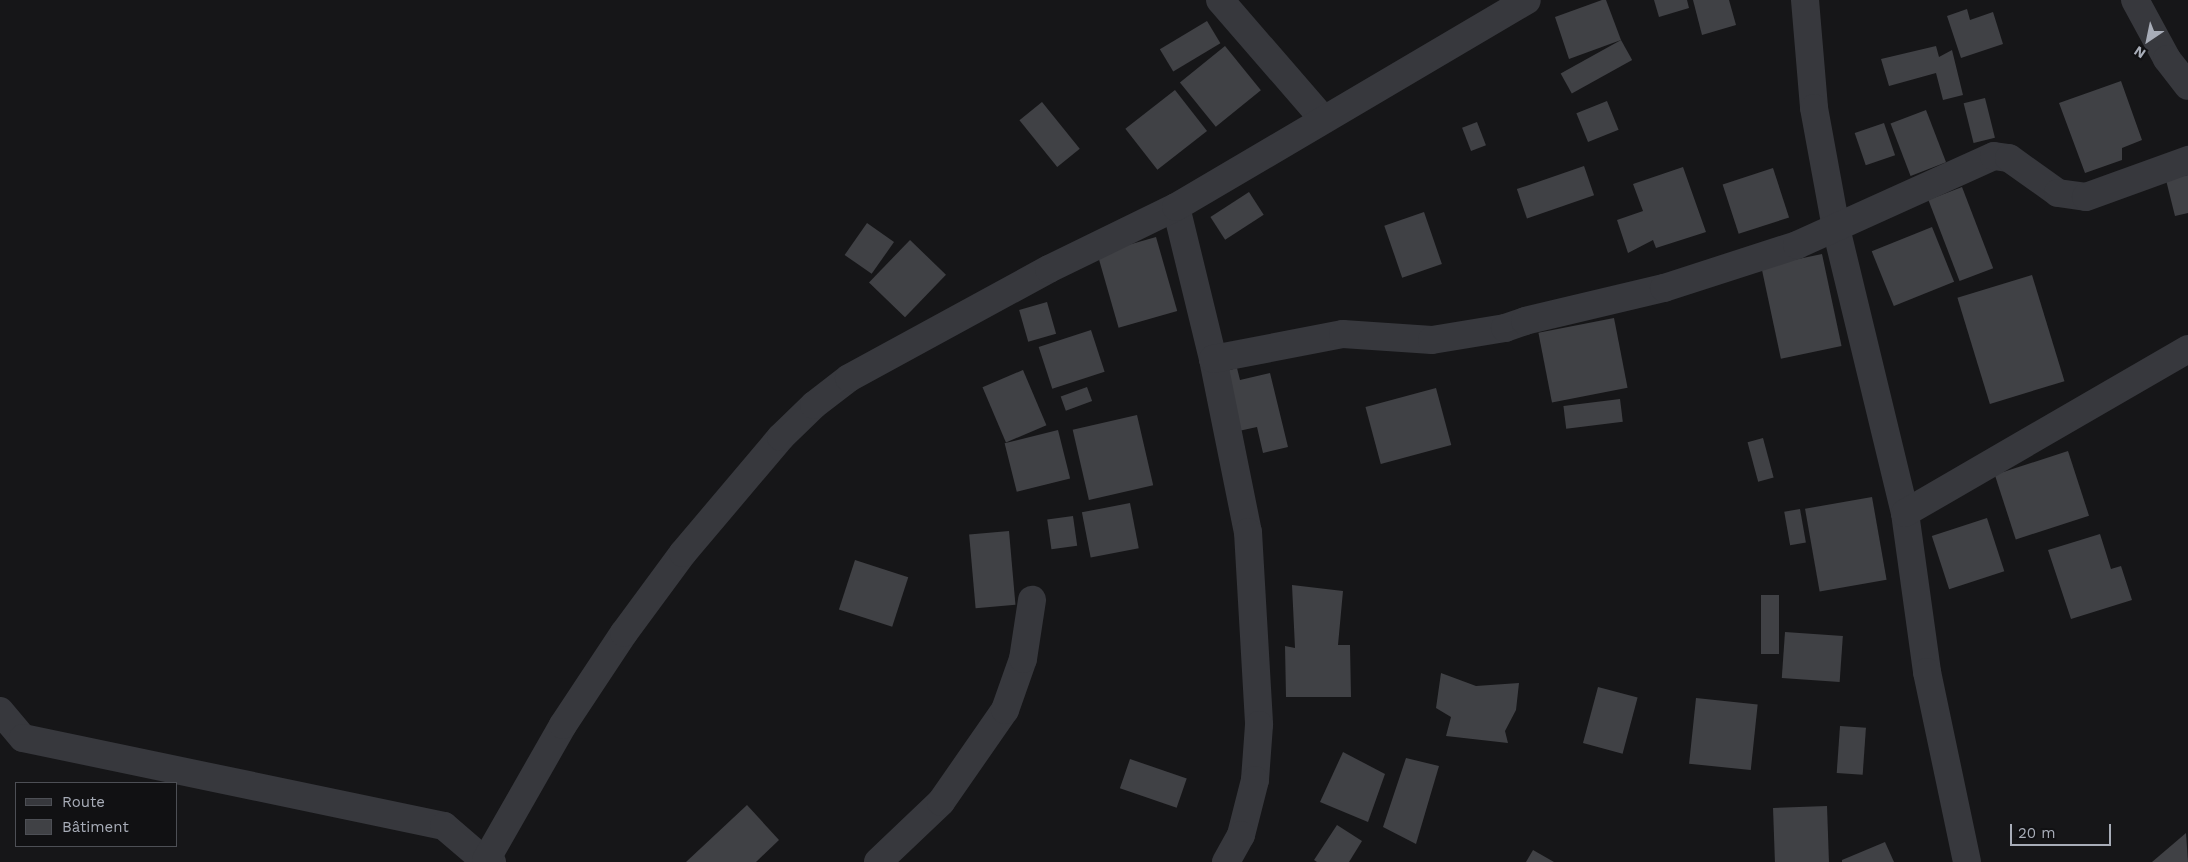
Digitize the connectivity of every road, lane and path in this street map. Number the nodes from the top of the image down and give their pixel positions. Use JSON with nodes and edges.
{"nodes":[{"id":1,"x":1220,"y":0,"type":"edge"},
{"id":2,"x":1527,"y":0,"type":"edge"},
{"id":3,"x":1805,"y":0,"type":"edge"},
{"id":4,"x":2135,"y":0,"type":"edge"},
{"id":5,"x":2188,"y":86,"type":"edge"},
{"id":6,"x":1323,"y":119,"type":"junction"},
{"id":7,"x":2188,"y":160,"type":"edge"},
{"id":8,"x":1176,"y":207,"type":"junction"},
{"id":9,"x":1836,"y":228,"type":"junction"},
{"id":10,"x":2188,"y":349,"type":"edge"},
{"id":11,"x":1213,"y":358,"type":"junction"},
{"id":12,"x":1905,"y":513,"type":"junction"},
{"id":13,"x":1032,"y":600,"type":"dead end"},
{"id":14,"x":0,"y":711,"type":"edge"},
{"id":15,"x":488,"y":861,"type":"edge"},
{"id":16,"x":878,"y":862,"type":"edge"},
{"id":17,"x":1226,"y":862,"type":"edge"},
{"id":18,"x":1967,"y":862,"type":"edge"}],
"edges":[{"from":1,"to":6,"type":"street"},
{"from":2,"to":6,"type":"street"},
{"from":3,"to":9,"type":"street"},
{"from":4,"to":5,"type":"street"},
{"from":6,"to":8,"type":"street"},
{"from":7,"to":9,"type":"street"},
{"from":8,"to":11,"type":"street"},
{"from":8,"to":15,"type":"street"},
{"from":9,"to":11,"type":"street"},
{"from":9,"to":12,"type":"street"},
{"from":10,"to":12,"type":"street"},
{"from":11,"to":17,"type":"street"},
{"from":12,"to":18,"type":"street"},
{"from":13,"to":16,"type":"street"},
{"from":14,"to":15,"type":"street"}]}
